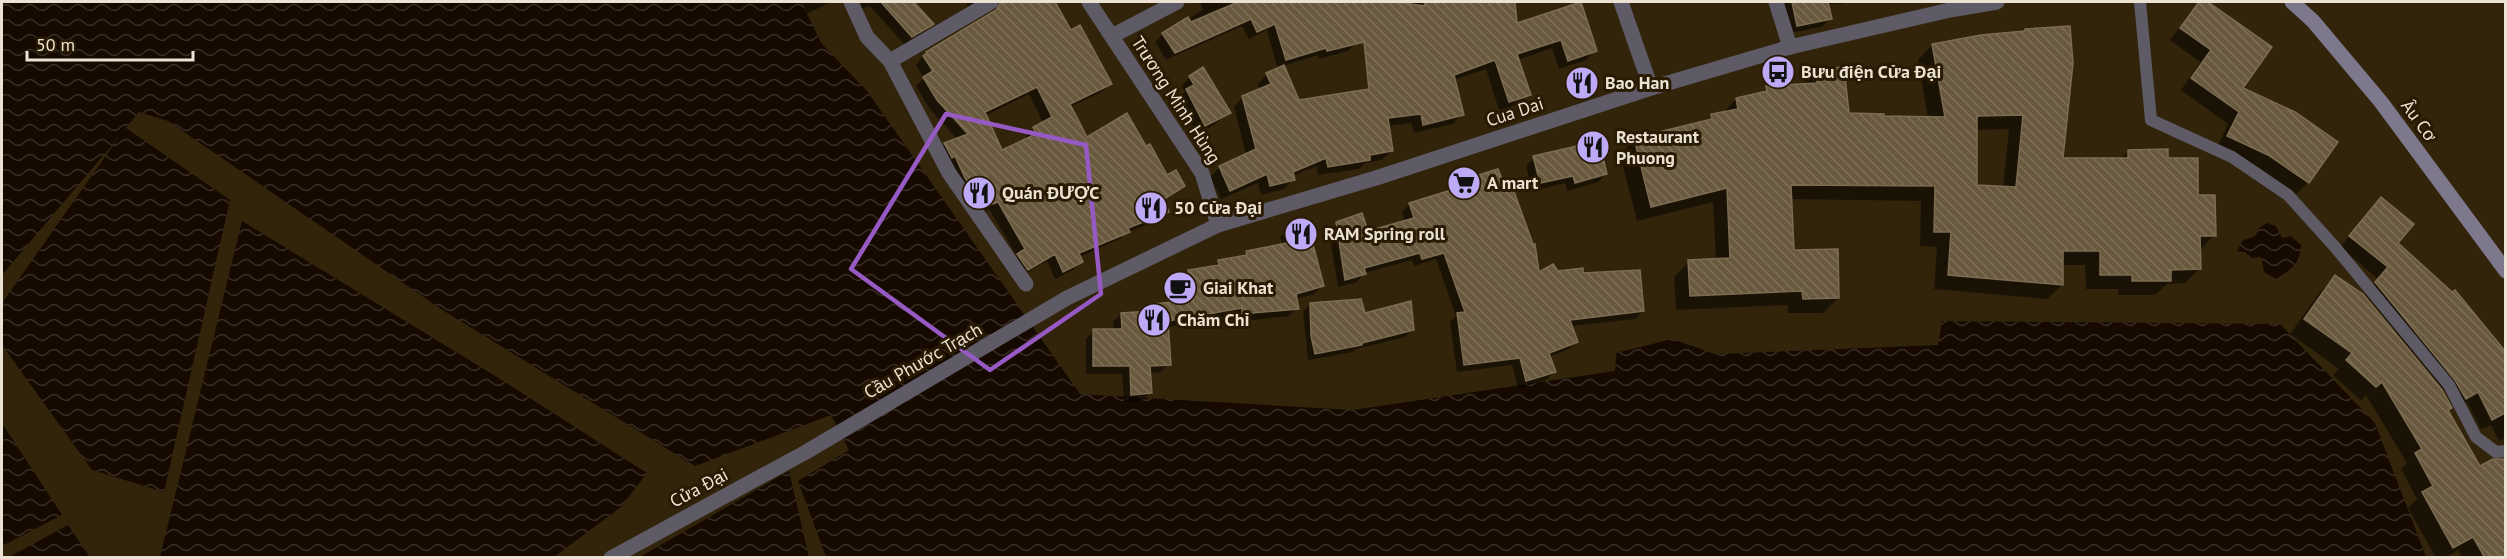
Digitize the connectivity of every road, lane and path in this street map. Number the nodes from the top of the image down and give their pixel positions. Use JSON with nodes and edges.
{"nodes":[{"id":1,"x":851,"y":2,"type":"edge"},
{"id":2,"x":991,"y":2,"type":"edge"},
{"id":3,"x":1089,"y":2,"type":"edge"},
{"id":4,"x":1177,"y":2,"type":"edge"},
{"id":5,"x":1621,"y":2,"type":"edge"},
{"id":6,"x":1776,"y":2,"type":"edge"},
{"id":7,"x":1997,"y":2,"type":"edge"},
{"id":8,"x":2140,"y":2,"type":"edge"},
{"id":9,"x":2292,"y":2,"type":"edge"},
{"id":10,"x":1112,"y":36,"type":"junction"},
{"id":11,"x":1790,"y":47,"type":"junction"},
{"id":12,"x":890,"y":61,"type":"junction"},
{"id":13,"x":1651,"y":88,"type":"junction"},
{"id":14,"x":1218,"y":225,"type":"junction"},
{"id":15,"x":2505,"y":271,"type":"edge"},
{"id":16,"x":1026,"y":284,"type":"dead end"},
{"id":17,"x":1060,"y":303,"type":"joint"},
{"id":18,"x":2505,"y":451,"type":"edge"},
{"id":19,"x":806,"y":452,"type":"joint"},
{"id":20,"x":611,"y":558,"type":"edge"}],
"edges":[{"from":1,"to":12,"type":"street"},
{"from":2,"to":12,"type":"street"},
{"from":3,"to":10,"type":"street","name":"Trương Minh Hùng"},
{"from":4,"to":10,"type":"street"},
{"from":5,"to":13,"type":"street"},
{"from":6,"to":11,"type":"street"},
{"from":7,"to":11,"type":"street","name":"Cua Dai"},
{"from":8,"to":18,"type":"lane"},
{"from":9,"to":15,"type":"main road","name":"Âu Cơ"},
{"from":10,"to":14,"type":"street","name":"Trương Minh Hùng"},
{"from":11,"to":13,"type":"street","name":"Cua Dai"},
{"from":12,"to":16,"type":"street"},
{"from":13,"to":14,"type":"street","name":"Cua Dai"},
{"from":14,"to":17,"type":"street","name":"Cua Dai"},
{"from":17,"to":19,"type":"street","name":"Cầu Phước Trạch"},
{"from":19,"to":20,"type":"street","name":"Cửa Đại"}]}
